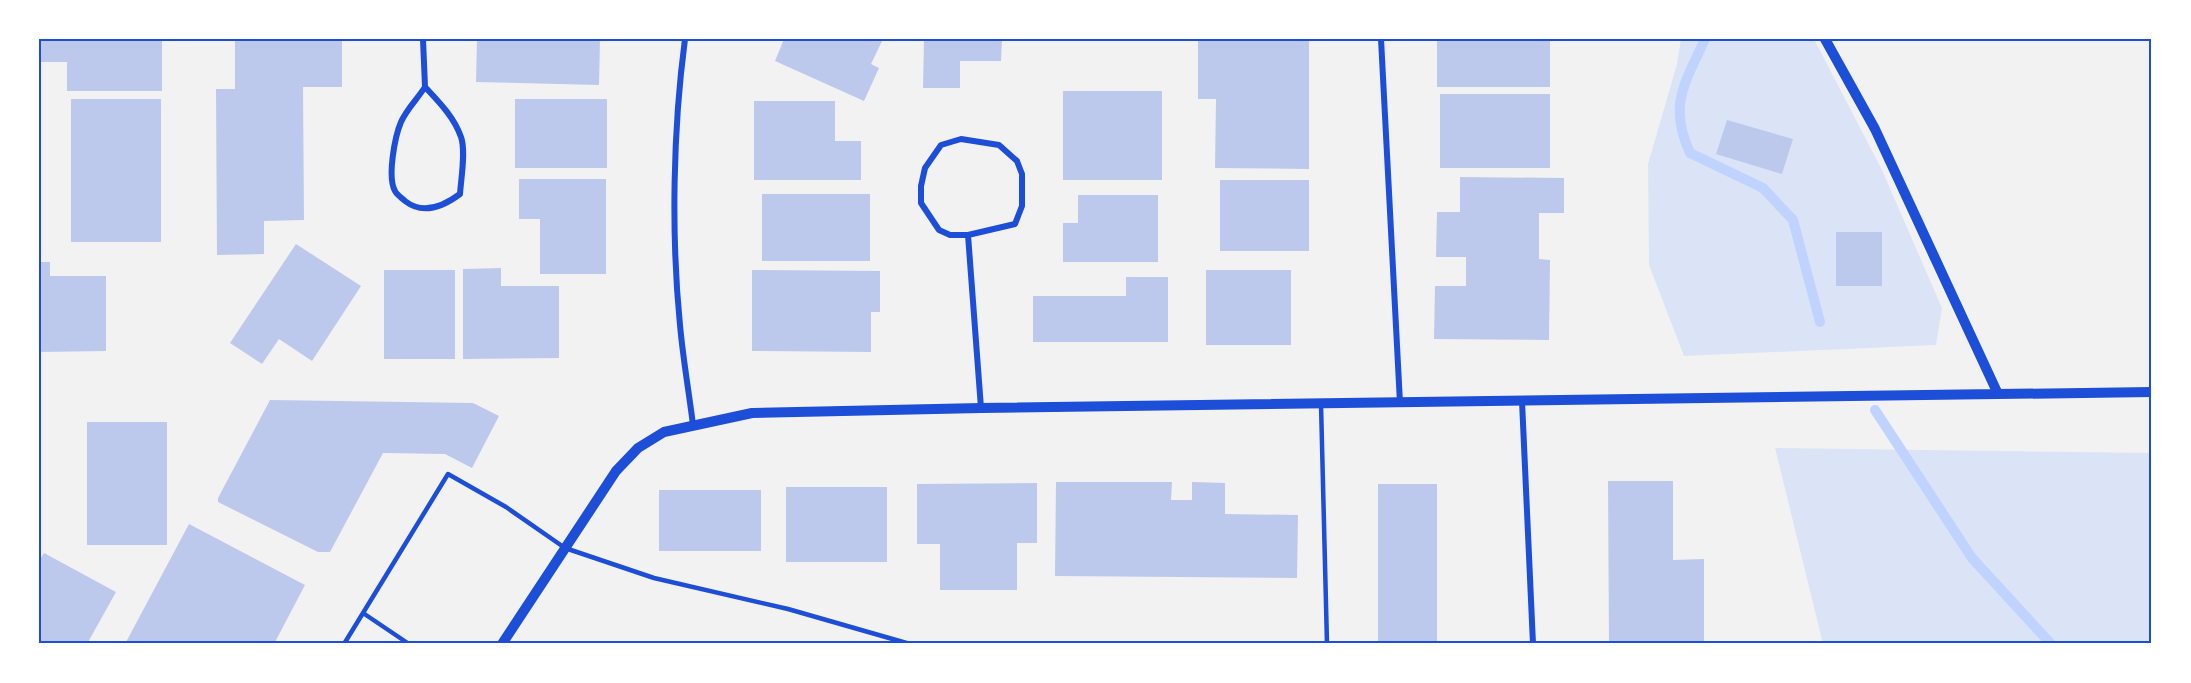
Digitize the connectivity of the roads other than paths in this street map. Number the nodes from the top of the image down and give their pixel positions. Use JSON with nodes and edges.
{"nodes":[{"id":1,"x":423,"y":39,"type":"edge"},
{"id":2,"x":685,"y":39,"type":"edge"},
{"id":3,"x":1381,"y":39,"type":"edge"},
{"id":4,"x":1825,"y":39,"type":"edge"},
{"id":5,"x":425,"y":87,"type":"junction"},
{"id":6,"x":968,"y":235,"type":"junction"},
{"id":7,"x":2152,"y":392,"type":"edge"},
{"id":8,"x":1998,"y":394,"type":"junction"},
{"id":9,"x":1522,"y":401,"type":"junction"},
{"id":10,"x":1400,"y":403,"type":"junction"},
{"id":11,"x":1321,"y":404,"type":"junction"},
{"id":12,"x":981,"y":408,"type":"junction"},
{"id":13,"x":693,"y":425,"type":"junction"},
{"id":14,"x":565,"y":548,"type":"junction"},
{"id":15,"x":363,"y":613,"type":"junction"},
{"id":16,"x":344,"y":644,"type":"edge"},
{"id":17,"x":409,"y":644,"type":"edge"},
{"id":18,"x":502,"y":644,"type":"edge"},
{"id":19,"x":910,"y":644,"type":"edge"},
{"id":20,"x":1327,"y":644,"type":"edge"},
{"id":21,"x":1533,"y":644,"type":"edge"}],
"edges":[{"from":1,"to":5,"type":"street"},
{"from":2,"to":13,"type":"street"},
{"from":3,"to":10,"type":"street"},
{"from":4,"to":8,"type":"street"},
{"from":5,"to":5,"type":"street"},
{"from":6,"to":6,"type":"street"},
{"from":6,"to":12,"type":"street"},
{"from":7,"to":8,"type":"street"},
{"from":8,"to":9,"type":"street"},
{"from":9,"to":10,"type":"street"},
{"from":9,"to":21,"type":"street"},
{"from":10,"to":11,"type":"street"},
{"from":11,"to":12,"type":"street"},
{"from":11,"to":20,"type":"lane"},
{"from":12,"to":13,"type":"street"},
{"from":13,"to":14,"type":"street"},
{"from":14,"to":15,"type":"lane"},
{"from":14,"to":18,"type":"street"},
{"from":14,"to":19,"type":"lane"},
{"from":15,"to":16,"type":"lane"},
{"from":15,"to":17,"type":"lane"}]}
